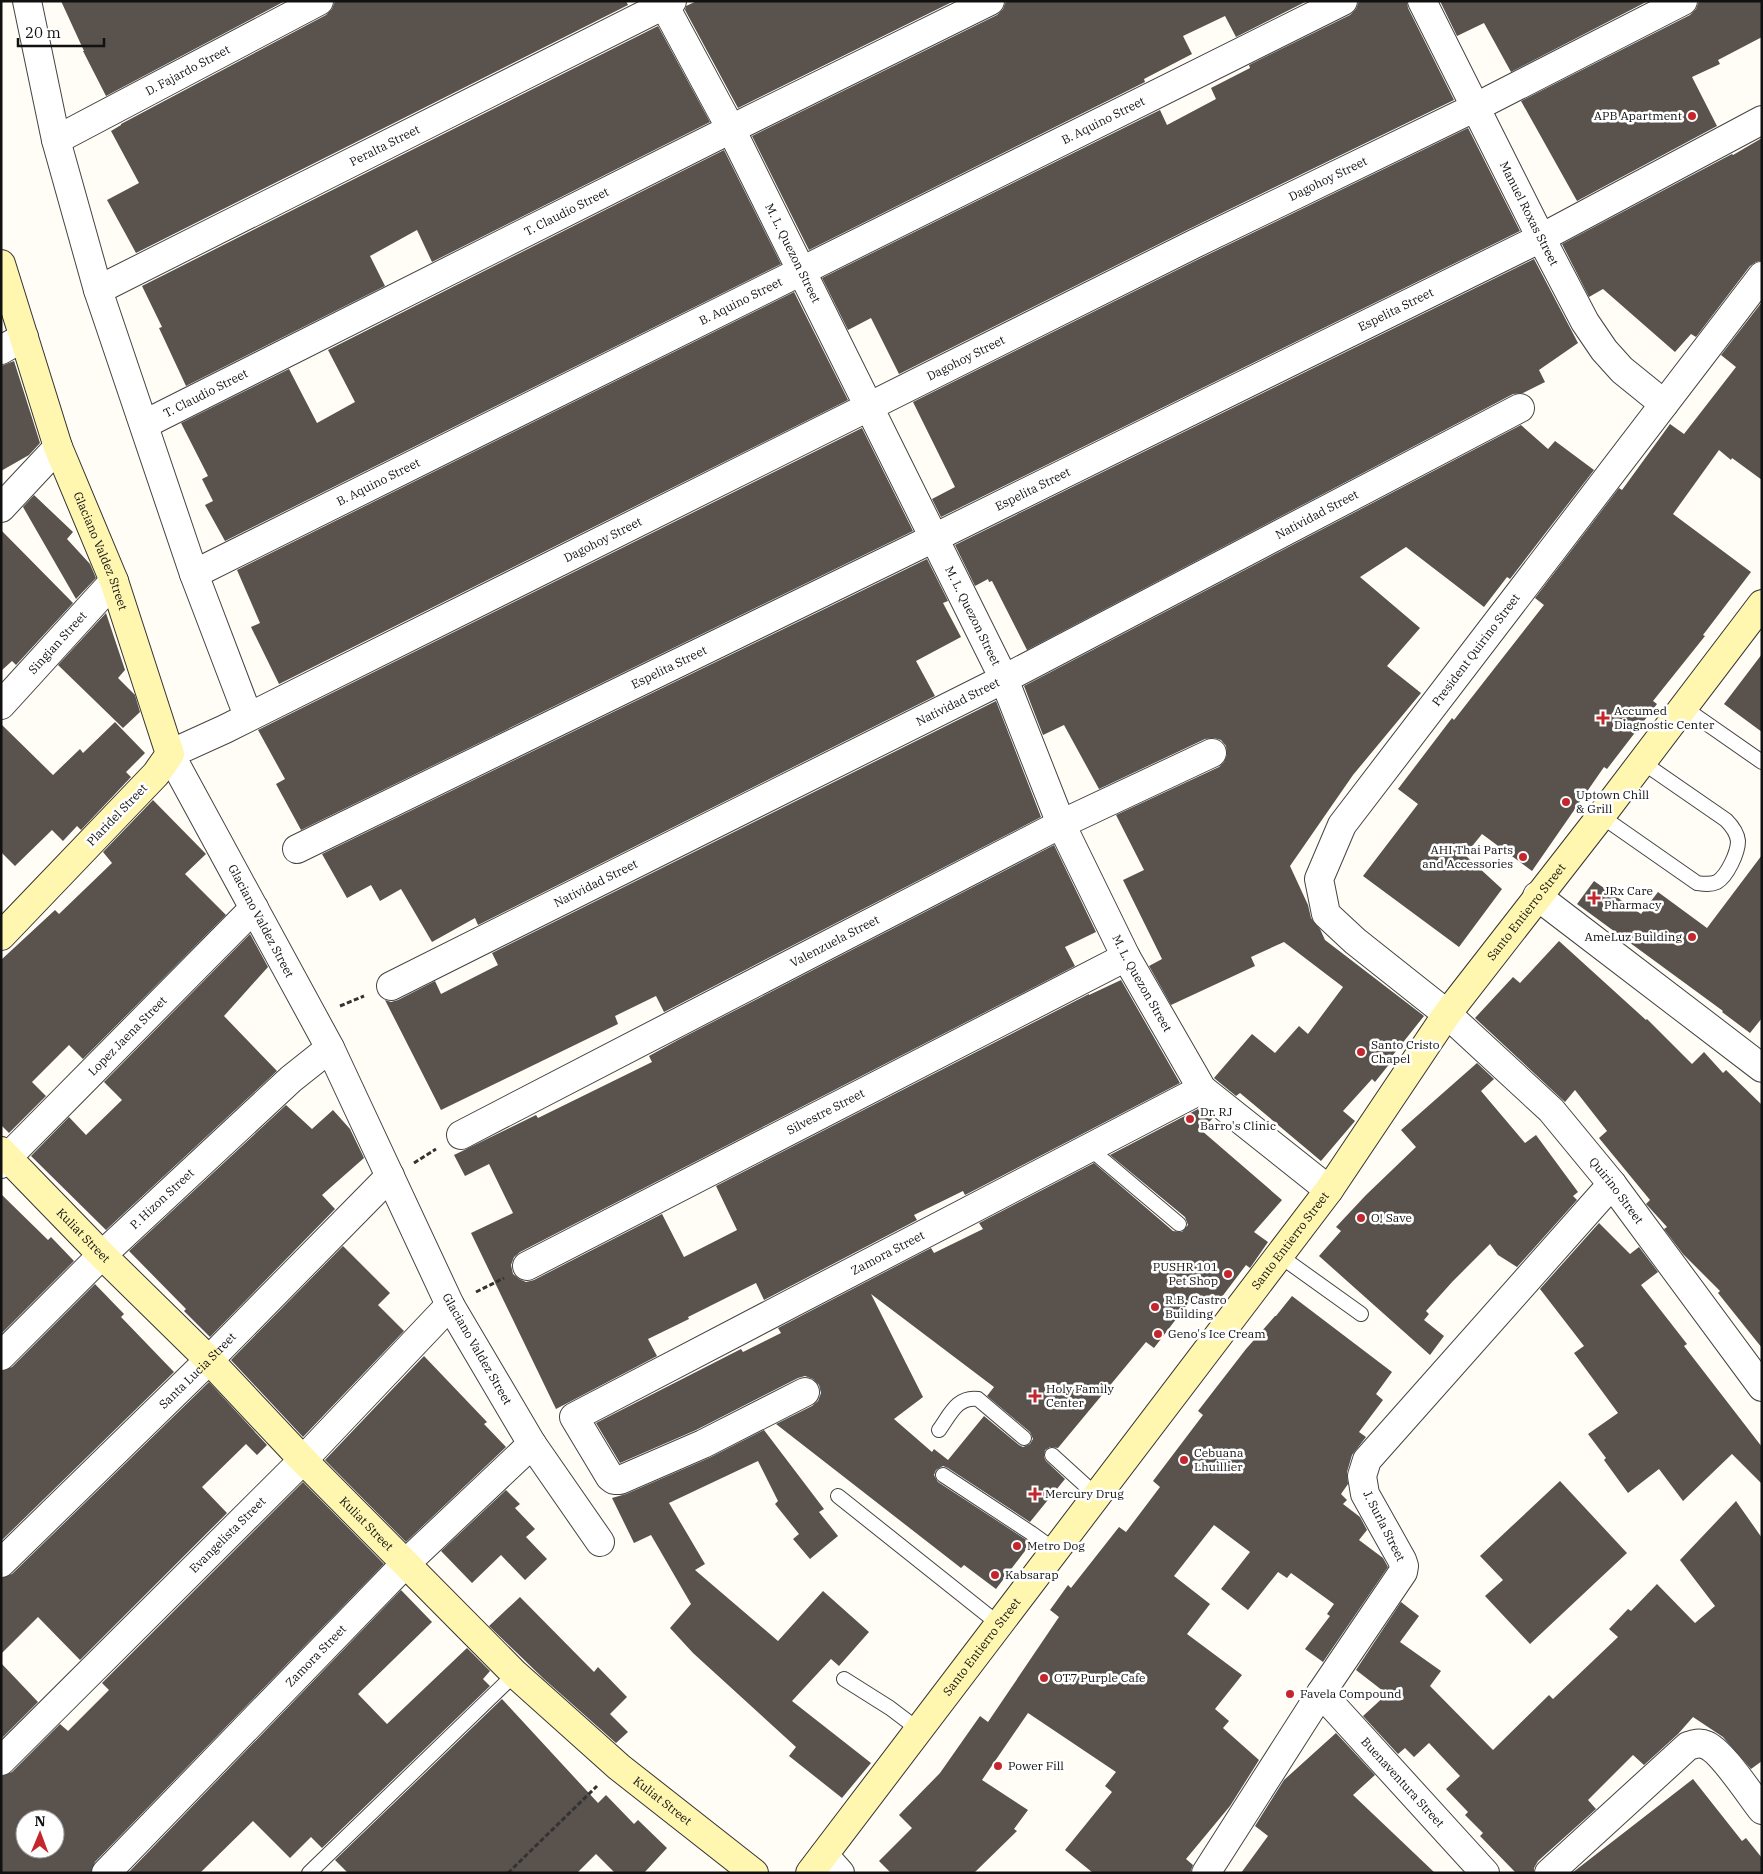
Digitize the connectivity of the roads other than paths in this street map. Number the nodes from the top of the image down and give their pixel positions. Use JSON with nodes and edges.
{"nodes":[{"id":1,"x":27,"y":1,"type":"edge"},
{"id":2,"x":319,"y":1,"type":"edge"},
{"id":3,"x":990,"y":1,"type":"edge"},
{"id":4,"x":1342,"y":1,"type":"edge"},
{"id":5,"x":1422,"y":1,"type":"edge"},
{"id":6,"x":1683,"y":1,"type":"edge"},
{"id":7,"x":666,"y":3,"type":"edge"},
{"id":8,"x":1476,"y":107,"type":"junction"},
{"id":9,"x":1762,"y":120,"type":"edge"},
{"id":10,"x":731,"y":129,"type":"junction"},
{"id":11,"x":56,"y":140,"type":"junction"},
{"id":12,"x":1540,"y":238,"type":"junction"},
{"id":13,"x":1,"y":264,"type":"edge"},
{"id":14,"x":802,"y":272,"type":"junction"},
{"id":15,"x":1762,"y":276,"type":"edge"},
{"id":16,"x":98,"y":290,"type":"junction"},
{"id":17,"x":12,"y":344,"type":"edge"},
{"id":18,"x":1664,"y":404,"type":"junction"},
{"id":19,"x":869,"y":407,"type":"junction"},
{"id":20,"x":1520,"y":408,"type":"dead end"},
{"id":21,"x":144,"y":424,"type":"junction"},
{"id":22,"x":58,"y":447,"type":"junction"},
{"id":23,"x":1,"y":508,"type":"edge"},
{"id":24,"x":934,"y":538,"type":"junction"},
{"id":25,"x":194,"y":574,"type":"junction"},
{"id":26,"x":114,"y":582,"type":"junction"},
{"id":27,"x":1762,"y":604,"type":"edge"},
{"id":28,"x":1004,"y":679,"type":"junction"},
{"id":29,"x":1,"y":705,"type":"edge"},
{"id":30,"x":1683,"y":707,"type":"junction"},
{"id":31,"x":248,"y":716,"type":"junction"},
{"id":32,"x":1212,"y":753,"type":"dead end"},
{"id":33,"x":170,"y":754,"type":"junction"},
{"id":34,"x":1642,"y":762,"type":"junction"},
{"id":35,"x":1762,"y":762,"type":"edge"},
{"id":36,"x":1601,"y":816,"type":"junction"},
{"id":37,"x":1061,"y":824,"type":"junction"},
{"id":38,"x":298,"y":848,"type":"dead end"},
{"id":39,"x":1537,"y":896,"type":"junction"},
{"id":40,"x":254,"y":908,"type":"junction"},
{"id":41,"x":1,"y":936,"type":"edge"},
{"id":42,"x":1126,"y":957,"type":"junction"},
{"id":43,"x":390,"y":986,"type":"road end"},
{"id":44,"x":1447,"y":1014,"type":"junction"},
{"id":45,"x":330,"y":1048,"type":"junction"},
{"id":46,"x":1762,"y":1068,"type":"edge"},
{"id":47,"x":1202,"y":1089,"type":"junction"},
{"id":48,"x":461,"y":1135,"type":"road end"},
{"id":49,"x":1089,"y":1148,"type":"junction"},
{"id":50,"x":4,"y":1157,"type":"edge"},
{"id":51,"x":390,"y":1176,"type":"junction"},
{"id":52,"x":1612,"y":1184,"type":"junction"},
{"id":53,"x":1329,"y":1190,"type":"junction"},
{"id":54,"x":1179,"y":1224,"type":"dead end"},
{"id":55,"x":102,"y":1254,"type":"junction"},
{"id":56,"x":1280,"y":1256,"type":"junction"},
{"id":57,"x":526,"y":1266,"type":"road end"},
{"id":58,"x":450,"y":1306,"type":"junction"},
{"id":59,"x":1361,"y":1314,"type":"dead end"},
{"id":60,"x":1,"y":1356,"type":"edge"},
{"id":61,"x":209,"y":1360,"type":"junction"},
{"id":62,"x":1762,"y":1387,"type":"edge"},
{"id":63,"x":805,"y":1392,"type":"dead end"},
{"id":64,"x":939,"y":1430,"type":"dead end"},
{"id":65,"x":1024,"y":1438,"type":"dead end"},
{"id":66,"x":532,"y":1444,"type":"junction"},
{"id":67,"x":1052,"y":1455,"type":"dead end"},
{"id":68,"x":302,"y":1460,"type":"junction"},
{"id":69,"x":943,"y":1475,"type":"dead end"},
{"id":70,"x":838,"y":1496,"type":"dead end"},
{"id":71,"x":1097,"y":1496,"type":"junction"},
{"id":72,"x":600,"y":1542,"type":"dead end"},
{"id":73,"x":1056,"y":1551,"type":"junction"},
{"id":74,"x":1,"y":1563,"type":"edge"},
{"id":75,"x":405,"y":1564,"type":"junction"},
{"id":76,"x":1000,"y":1625,"type":"junction"},
{"id":77,"x":515,"y":1674,"type":"junction"},
{"id":78,"x":844,"y":1679,"type":"dead end"},
{"id":79,"x":1321,"y":1693,"type":"junction"},
{"id":80,"x":919,"y":1730,"type":"junction"},
{"id":81,"x":1,"y":1761,"type":"edge"},
{"id":82,"x":1762,"y":1810,"type":"edge"},
{"id":83,"x":825,"y":1867,"type":"edge"},
{"id":84,"x":106,"y":1873,"type":"edge"},
{"id":85,"x":309,"y":1873,"type":"edge"},
{"id":86,"x":754,"y":1873,"type":"edge"},
{"id":87,"x":1206,"y":1873,"type":"edge"},
{"id":88,"x":1485,"y":1873,"type":"edge"},
{"id":89,"x":1549,"y":1873,"type":"edge"}],
"edges":[{"from":1,"to":11,"type":"street"},
{"from":2,"to":11,"type":"street","name":"D. Fajardo Street"},
{"from":3,"to":10,"type":"street","name":"T. Claudio Street"},
{"from":4,"to":14,"type":"street","name":"B. Aquino Street"},
{"from":5,"to":8,"type":"street","name":"Manuel Roxas Street"},
{"from":6,"to":8,"type":"street","name":"Dagohoy Street"},
{"from":7,"to":10,"type":"street","name":"M. L. Quezon Street"},
{"from":7,"to":16,"type":"street","name":"Peralta Street"},
{"from":8,"to":12,"type":"street","name":"Manuel Roxas Street"},
{"from":8,"to":19,"type":"street","name":"Dagohoy Street"},
{"from":9,"to":12,"type":"street","name":"Espelita Street"},
{"from":10,"to":14,"type":"street","name":"M. L. Quezon Street"},
{"from":10,"to":21,"type":"street","name":"T. Claudio Street"},
{"from":11,"to":16,"type":"street"},
{"from":12,"to":18,"type":"street","name":"Manuel Roxas Street"},
{"from":12,"to":24,"type":"street","name":"Espelita Street"},
{"from":13,"to":17,"type":"street","name":"Glaciano Valdez Street"},
{"from":14,"to":19,"type":"street","name":"M. L. Quezon Street"},
{"from":14,"to":25,"type":"street","name":"B. Aquino Street"},
{"from":15,"to":18,"type":"street","name":"President Quirino Street"},
{"from":16,"to":21,"type":"street"},
{"from":17,"to":22,"type":"street","name":"Glaciano Valdez Street"},
{"from":18,"to":44,"type":"street","name":"President Quirino Street"},
{"from":19,"to":24,"type":"street","name":"M. L. Quezon Street"},
{"from":19,"to":31,"type":"street","name":"Dagohoy Street"},
{"from":20,"to":28,"type":"street","name":"Natividad Street"},
{"from":21,"to":25,"type":"street"},
{"from":22,"to":23,"type":"street"},
{"from":22,"to":26,"type":"street","name":"Glaciano Valdez Street"},
{"from":24,"to":28,"type":"street","name":"M. L. Quezon Street"},
{"from":24,"to":38,"type":"street","name":"Espelita Street"},
{"from":25,"to":31,"type":"street"},
{"from":26,"to":29,"type":"street","name":"Singian Street"},
{"from":26,"to":33,"type":"street","name":"Glaciano Valdez Street"},
{"from":27,"to":30,"type":"street","name":"Santo Entierro Street"},
{"from":28,"to":37,"type":"street","name":"M. L. Quezon Street"},
{"from":28,"to":43,"type":"street","name":"Natividad Street"},
{"from":30,"to":34,"type":"street","name":"Santo Entierro Street"},
{"from":30,"to":35,"type":"lane"},
{"from":31,"to":33,"type":"street","name":"Plaridel Street"},
{"from":32,"to":37,"type":"street","name":"Valenzuela Street"},
{"from":33,"to":40,"type":"street","name":"Glaciano Valdez Street"},
{"from":33,"to":41,"type":"street","name":"Plaridel Street"},
{"from":34,"to":36,"type":"street","name":"Santo Entierro Street"},
{"from":34,"to":36,"type":"lane"},
{"from":36,"to":39,"type":"street","name":"Santo Entierro Street"},
{"from":37,"to":42,"type":"street","name":"M. L. Quezon Street"},
{"from":37,"to":48,"type":"street","name":"Valenzuela Street"},
{"from":39,"to":44,"type":"street","name":"Santo Entierro Street"},
{"from":39,"to":46,"type":"street"},
{"from":40,"to":45,"type":"street","name":"Glaciano Valdez Street"},
{"from":40,"to":50,"type":"street","name":"Lopez Jaena Street"},
{"from":42,"to":47,"type":"street","name":"M. L. Quezon Street"},
{"from":42,"to":57,"type":"street","name":"Silvestre Street"},
{"from":44,"to":52,"type":"street","name":"Quirino Street"},
{"from":44,"to":53,"type":"street","name":"Santo Entierro Street"},
{"from":45,"to":51,"type":"street","name":"Glaciano Valdez Street"},
{"from":45,"to":55,"type":"street","name":"P. Hizon Street"},
{"from":47,"to":49,"type":"street","name":"Zamora Street"},
{"from":47,"to":53,"type":"street","name":"M. L. Quezon Street"},
{"from":49,"to":54,"type":"lane"},
{"from":49,"to":63,"type":"street","name":"Zamora Street"},
{"from":50,"to":55,"type":"street","name":"Kuliat Street"},
{"from":51,"to":58,"type":"street","name":"Glaciano Valdez Street"},
{"from":51,"to":61,"type":"street","name":"Santa Lucia Street"},
{"from":52,"to":62,"type":"street","name":"Quirino Street"},
{"from":52,"to":79,"type":"street","name":"J. Surla Street"},
{"from":53,"to":56,"type":"street","name":"Santo Entierro Street"},
{"from":55,"to":60,"type":"street","name":"P. Hizon Street"},
{"from":55,"to":61,"type":"street","name":"Kuliat Street"},
{"from":56,"to":59,"type":"lane"},
{"from":56,"to":71,"type":"street","name":"Santo Entierro Street"},
{"from":58,"to":66,"type":"street","name":"Glaciano Valdez Street"},
{"from":58,"to":68,"type":"street","name":"Evangelista Street"},
{"from":61,"to":68,"type":"street","name":"Kuliat Street"},
{"from":61,"to":74,"type":"street","name":"Santa Lucia Street"},
{"from":64,"to":65,"type":"lane"},
{"from":66,"to":72,"type":"street","name":"Glaciano Valdez Street"},
{"from":66,"to":75,"type":"street","name":"Zamora Street"},
{"from":67,"to":71,"type":"lane"},
{"from":68,"to":75,"type":"street","name":"Kuliat Street"},
{"from":68,"to":81,"type":"street","name":"Evangelista Street"},
{"from":69,"to":73,"type":"lane"},
{"from":70,"to":76,"type":"lane"},
{"from":71,"to":73,"type":"street","name":"Santo Entierro Street"},
{"from":73,"to":76,"type":"street","name":"Santo Entierro Street"},
{"from":75,"to":77,"type":"street","name":"Kuliat Street"},
{"from":75,"to":84,"type":"street","name":"Zamora Street"},
{"from":76,"to":80,"type":"street","name":"Santo Entierro Street"},
{"from":77,"to":85,"type":"lane"},
{"from":77,"to":86,"type":"street","name":"Kuliat Street"},
{"from":78,"to":80,"type":"lane"},
{"from":79,"to":87,"type":"street","name":"J. Surla Street"},
{"from":79,"to":88,"type":"street","name":"Buenaventura Street"},
{"from":80,"to":83,"type":"street","name":"Santo Entierro Street"},
{"from":82,"to":89,"type":"street"}]}
